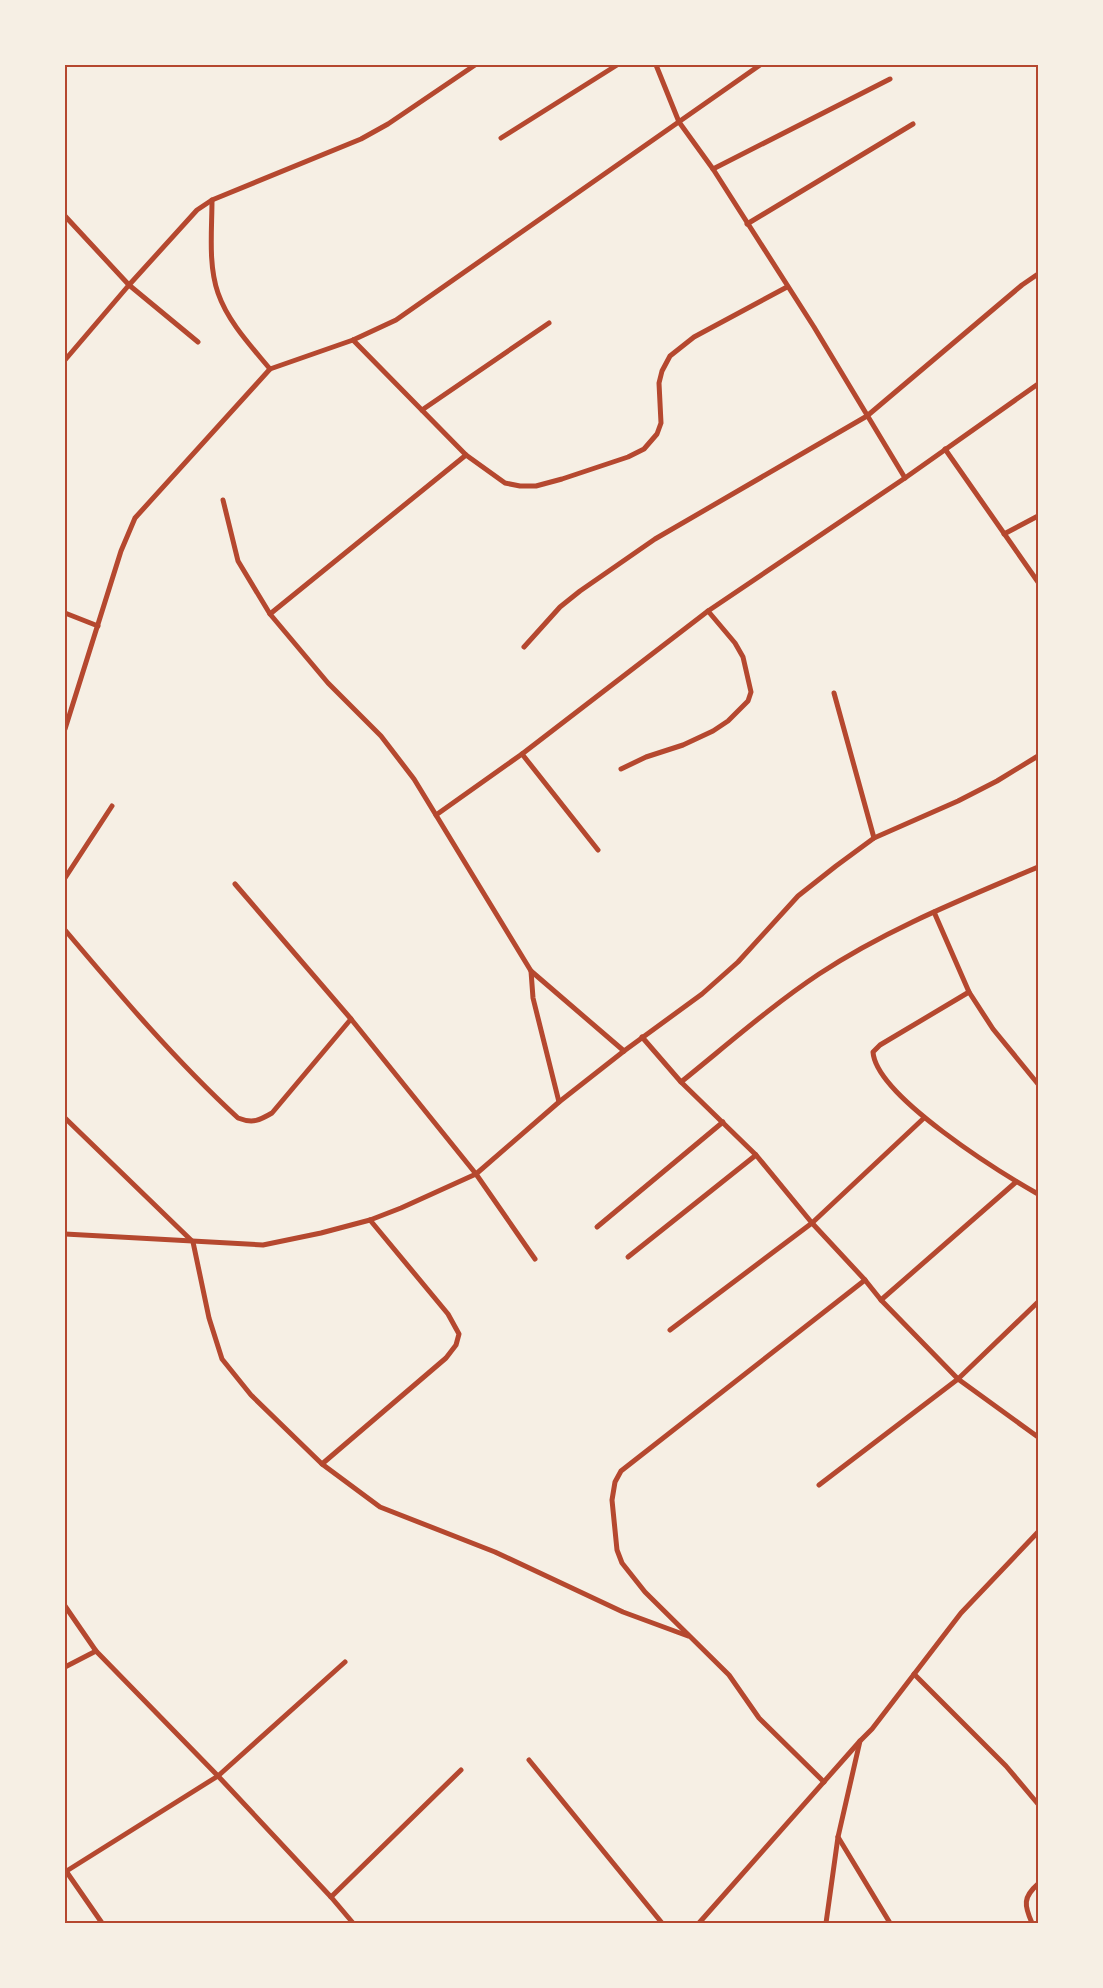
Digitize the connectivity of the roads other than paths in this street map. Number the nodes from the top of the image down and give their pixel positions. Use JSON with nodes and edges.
{"nodes":[{"id":1,"x":475,"y":65,"type":"edge"},
{"id":2,"x":617,"y":65,"type":"edge"},
{"id":3,"x":656,"y":65,"type":"edge"},
{"id":4,"x":760,"y":65,"type":"edge"},
{"id":5,"x":890,"y":79,"type":"dead end"},
{"id":6,"x":679,"y":122,"type":"junction"},
{"id":7,"x":913,"y":124,"type":"dead end"},
{"id":8,"x":501,"y":138,"type":"dead end"},
{"id":9,"x":713,"y":169,"type":"junction"},
{"id":10,"x":212,"y":200,"type":"junction"},
{"id":11,"x":65,"y":216,"type":"edge"},
{"id":12,"x":747,"y":224,"type":"junction"},
{"id":13,"x":1038,"y":274,"type":"edge"},
{"id":14,"x":129,"y":285,"type":"junction"},
{"id":15,"x":787,"y":287,"type":"junction"},
{"id":16,"x":549,"y":324,"type":"dead end"},
{"id":17,"x":353,"y":340,"type":"junction"},
{"id":18,"x":198,"y":342,"type":"dead end"},
{"id":19,"x":65,"y":360,"type":"edge"},
{"id":20,"x":270,"y":369,"type":"junction"},
{"id":21,"x":1038,"y":384,"type":"edge"},
{"id":22,"x":422,"y":410,"type":"junction"},
{"id":23,"x":867,"y":416,"type":"junction"},
{"id":24,"x":945,"y":449,"type":"junction"},
{"id":25,"x":466,"y":455,"type":"junction"},
{"id":26,"x":905,"y":478,"type":"junction"},
{"id":27,"x":223,"y":500,"type":"dead end"},
{"id":28,"x":1038,"y":516,"type":"edge"},
{"id":29,"x":1004,"y":534,"type":"junction"},
{"id":30,"x":1038,"y":582,"type":"edge"},
{"id":31,"x":708,"y":611,"type":"junction"},
{"id":32,"x":65,"y":613,"type":"edge"},
{"id":33,"x":270,"y":614,"type":"junction"},
{"id":34,"x":98,"y":626,"type":"junction"},
{"id":35,"x":524,"y":647,"type":"dead end"},
{"id":36,"x":834,"y":693,"type":"dead end"},
{"id":37,"x":65,"y":729,"type":"edge"},
{"id":38,"x":522,"y":754,"type":"junction"},
{"id":39,"x":1038,"y":756,"type":"edge"},
{"id":40,"x":622,"y":770,"type":"dead end"},
{"id":41,"x":112,"y":806,"type":"dead end"},
{"id":42,"x":436,"y":815,"type":"junction"},
{"id":43,"x":874,"y":838,"type":"junction"},
{"id":44,"x":598,"y":850,"type":"dead end"},
{"id":45,"x":1038,"y":867,"type":"edge"},
{"id":46,"x":65,"y":878,"type":"edge"},
{"id":47,"x":235,"y":884,"type":"dead end"},
{"id":48,"x":934,"y":912,"type":"junction"},
{"id":49,"x":65,"y":930,"type":"edge"},
{"id":50,"x":531,"y":971,"type":"junction"},
{"id":51,"x":969,"y":992,"type":"junction"},
{"id":52,"x":352,"y":1019,"type":"junction"},
{"id":53,"x":642,"y":1038,"type":"junction"},
{"id":54,"x":624,"y":1051,"type":"junction"},
{"id":55,"x":681,"y":1082,"type":"junction"},
{"id":56,"x":1038,"y":1084,"type":"edge"},
{"id":57,"x":559,"y":1102,"type":"junction"},
{"id":58,"x":65,"y":1118,"type":"edge"},
{"id":59,"x":924,"y":1118,"type":"junction"},
{"id":60,"x":723,"y":1122,"type":"junction"},
{"id":61,"x":756,"y":1155,"type":"junction"},
{"id":62,"x":476,"y":1174,"type":"junction"},
{"id":63,"x":1016,"y":1182,"type":"junction"},
{"id":64,"x":1038,"y":1194,"type":"edge"},
{"id":65,"x":370,"y":1220,"type":"junction"},
{"id":66,"x":812,"y":1223,"type":"junction"},
{"id":67,"x":597,"y":1227,"type":"dead end"},
{"id":68,"x":65,"y":1234,"type":"edge"},
{"id":69,"x":193,"y":1242,"type":"junction"},
{"id":70,"x":628,"y":1257,"type":"dead end"},
{"id":71,"x":534,"y":1260,"type":"dead end"},
{"id":72,"x":865,"y":1280,"type":"junction"},
{"id":73,"x":881,"y":1300,"type":"junction"},
{"id":74,"x":1038,"y":1302,"type":"edge"},
{"id":75,"x":670,"y":1330,"type":"dead end"},
{"id":76,"x":958,"y":1379,"type":"junction"},
{"id":77,"x":1038,"y":1437,"type":"edge"},
{"id":78,"x":322,"y":1464,"type":"junction"},
{"id":79,"x":819,"y":1485,"type":"dead end"},
{"id":80,"x":1038,"y":1532,"type":"edge"},
{"id":81,"x":65,"y":1606,"type":"edge"},
{"id":82,"x":688,"y":1636,"type":"junction"},
{"id":83,"x":96,"y":1651,"type":"junction"},
{"id":84,"x":345,"y":1662,"type":"dead end"},
{"id":85,"x":65,"y":1667,"type":"edge"},
{"id":86,"x":914,"y":1674,"type":"junction"},
{"id":87,"x":860,"y":1741,"type":"junction"},
{"id":88,"x":529,"y":1760,"type":"dead end"},
{"id":89,"x":461,"y":1770,"type":"dead end"},
{"id":90,"x":218,"y":1776,"type":"junction"},
{"id":91,"x":824,"y":1782,"type":"junction"},
{"id":92,"x":1038,"y":1804,"type":"edge"},
{"id":93,"x":838,"y":1837,"type":"junction"},
{"id":94,"x":65,"y":1872,"type":"edge"},
{"id":95,"x":1038,"y":1884,"type":"edge"},
{"id":96,"x":331,"y":1897,"type":"junction"},
{"id":97,"x":102,"y":1923,"type":"edge"},
{"id":98,"x":353,"y":1923,"type":"edge"},
{"id":99,"x":662,"y":1923,"type":"edge"},
{"id":100,"x":699,"y":1923,"type":"edge"},
{"id":101,"x":826,"y":1923,"type":"edge"},
{"id":102,"x":890,"y":1923,"type":"edge"},
{"id":103,"x":1032,"y":1923,"type":"edge"}],
"edges":[{"from":1,"to":10,"type":"street"},
{"from":2,"to":8,"type":"street"},
{"from":3,"to":6,"type":"street"},
{"from":4,"to":6,"type":"street"},
{"from":5,"to":9,"type":"street"},
{"from":6,"to":9,"type":"street"},
{"from":6,"to":17,"type":"street"},
{"from":7,"to":12,"type":"street"},
{"from":9,"to":12,"type":"street"},
{"from":10,"to":14,"type":"street"},
{"from":10,"to":20,"type":"street"},
{"from":11,"to":14,"type":"street"},
{"from":12,"to":15,"type":"street"},
{"from":13,"to":23,"type":"street"},
{"from":14,"to":18,"type":"street"},
{"from":14,"to":19,"type":"street"},
{"from":15,"to":23,"type":"street"},
{"from":15,"to":25,"type":"street"},
{"from":16,"to":22,"type":"street"},
{"from":17,"to":20,"type":"street"},
{"from":17,"to":22,"type":"street"},
{"from":20,"to":34,"type":"street"},
{"from":21,"to":24,"type":"street"},
{"from":22,"to":25,"type":"street"},
{"from":23,"to":26,"type":"street"},
{"from":23,"to":35,"type":"street"},
{"from":24,"to":26,"type":"street"},
{"from":24,"to":29,"type":"street"},
{"from":25,"to":33,"type":"street"},
{"from":26,"to":31,"type":"street"},
{"from":27,"to":33,"type":"street"},
{"from":28,"to":29,"type":"street"},
{"from":29,"to":30,"type":"street"},
{"from":31,"to":38,"type":"street"},
{"from":31,"to":40,"type":"street"},
{"from":32,"to":34,"type":"street"},
{"from":33,"to":42,"type":"street"},
{"from":34,"to":37,"type":"street"},
{"from":36,"to":43,"type":"street"},
{"from":38,"to":42,"type":"street"},
{"from":38,"to":44,"type":"street"},
{"from":39,"to":43,"type":"street"},
{"from":41,"to":46,"type":"street"},
{"from":42,"to":50,"type":"street"},
{"from":43,"to":53,"type":"street"},
{"from":45,"to":48,"type":"street"},
{"from":47,"to":52,"type":"street"},
{"from":48,"to":51,"type":"street"},
{"from":48,"to":55,"type":"street"},
{"from":49,"to":52,"type":"street"},
{"from":50,"to":54,"type":"street"},
{"from":50,"to":57,"type":"street"},
{"from":51,"to":56,"type":"street"},
{"from":51,"to":59,"type":"street"},
{"from":52,"to":62,"type":"street"},
{"from":53,"to":54,"type":"street"},
{"from":53,"to":55,"type":"street"},
{"from":54,"to":57,"type":"street"},
{"from":55,"to":60,"type":"street"},
{"from":57,"to":62,"type":"street"},
{"from":58,"to":69,"type":"street"},
{"from":59,"to":63,"type":"street"},
{"from":59,"to":66,"type":"street"},
{"from":60,"to":61,"type":"street"},
{"from":60,"to":67,"type":"street"},
{"from":61,"to":66,"type":"street"},
{"from":61,"to":70,"type":"street"},
{"from":62,"to":65,"type":"street"},
{"from":62,"to":71,"type":"street"},
{"from":63,"to":64,"type":"street"},
{"from":63,"to":73,"type":"street"},
{"from":65,"to":69,"type":"street"},
{"from":65,"to":78,"type":"street"},
{"from":66,"to":72,"type":"street"},
{"from":66,"to":75,"type":"street"},
{"from":68,"to":69,"type":"street"},
{"from":69,"to":78,"type":"street"},
{"from":72,"to":73,"type":"street"},
{"from":72,"to":82,"type":"street"},
{"from":73,"to":76,"type":"street"},
{"from":74,"to":76,"type":"street"},
{"from":76,"to":77,"type":"street"},
{"from":76,"to":79,"type":"street"},
{"from":78,"to":82,"type":"street"},
{"from":80,"to":86,"type":"street"},
{"from":81,"to":83,"type":"street"},
{"from":82,"to":91,"type":"street"},
{"from":83,"to":85,"type":"street"},
{"from":83,"to":90,"type":"street"},
{"from":84,"to":90,"type":"street"},
{"from":86,"to":87,"type":"street"},
{"from":86,"to":92,"type":"street"},
{"from":87,"to":91,"type":"street"},
{"from":87,"to":93,"type":"street"},
{"from":88,"to":99,"type":"street"},
{"from":89,"to":96,"type":"street"},
{"from":90,"to":94,"type":"street"},
{"from":90,"to":96,"type":"street"},
{"from":91,"to":100,"type":"street"},
{"from":93,"to":101,"type":"street"},
{"from":93,"to":102,"type":"street"},
{"from":94,"to":97,"type":"street"},
{"from":95,"to":103,"type":"street"},
{"from":96,"to":98,"type":"street"}]}
